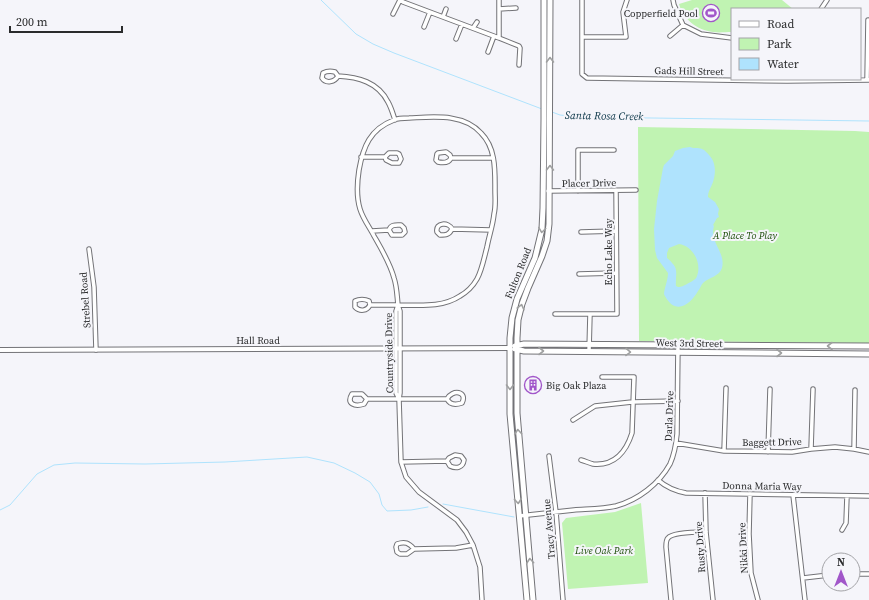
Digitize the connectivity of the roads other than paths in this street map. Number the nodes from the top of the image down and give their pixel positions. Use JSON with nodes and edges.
{"nodes":[{"id":1,"x":400,"y":0,"type":"edge"},
{"id":2,"x":413,"y":0,"type":"edge"},
{"id":3,"x":499,"y":0,"type":"edge"},
{"id":4,"x":544,"y":0,"type":"edge"},
{"id":5,"x":550,"y":0,"type":"edge"},
{"id":6,"x":582,"y":0,"type":"edge"},
{"id":7,"x":627,"y":0,"type":"edge"},
{"id":8,"x":673,"y":0,"type":"edge"},
{"id":9,"x":412,"y":5,"type":"junction"},
{"id":10,"x":499,"y":8,"type":"junction"},
{"id":11,"x":516,"y":8,"type":"dead end"},
{"id":12,"x":446,"y":9,"type":"dead end"},
{"id":13,"x":430,"y":12,"type":"junction"},
{"id":14,"x":393,"y":14,"type":"dead end"},
{"id":15,"x":443,"y":17,"type":"junction"},
{"id":16,"x":868,"y":20,"type":"dead end"},
{"id":17,"x":477,"y":22,"type":"dead end"},
{"id":18,"x":462,"y":24,"type":"junction"},
{"id":19,"x":683,"y":25,"type":"junction"},
{"id":20,"x":424,"y":28,"type":"dead end"},
{"id":21,"x":473,"y":28,"type":"junction"},
{"id":22,"x":494,"y":36,"type":"junction"},
{"id":23,"x":670,"y":36,"type":"dead end"},
{"id":24,"x":583,"y":37,"type":"junction"},
{"id":25,"x":499,"y":38,"type":"junction"},
{"id":26,"x":731,"y":38,"type":"edge"},
{"id":27,"x":456,"y":40,"type":"dead end"},
{"id":28,"x":488,"y":52,"type":"dead end"},
{"id":29,"x":519,"y":65,"type":"dead end"},
{"id":30,"x":338,"y":76,"type":"dead end"},
{"id":31,"x":825,"y":80,"type":"edge"},
{"id":32,"x":868,"y":80,"type":"edge"},
{"id":33,"x":395,"y":120,"type":"junction"},
{"id":34,"x":547,"y":120,"type":"junction"},
{"id":35,"x":614,"y":150,"type":"dead end"},
{"id":36,"x":361,"y":157,"type":"junction"},
{"id":37,"x":385,"y":157,"type":"dead end"},
{"id":38,"x":451,"y":158,"type":"dead end"},
{"id":39,"x":494,"y":158,"type":"junction"},
{"id":40,"x":616,"y":190,"type":"junction"},
{"id":41,"x":636,"y":190,"type":"dead end"},
{"id":42,"x":543,"y":191,"type":"junction"},
{"id":43,"x":550,"y":191,"type":"junction"},
{"id":44,"x":578,"y":191,"type":"junction"},
{"id":45,"x":389,"y":230,"type":"dead end"},
{"id":46,"x":452,"y":230,"type":"dead end"},
{"id":47,"x":491,"y":230,"type":"junction"},
{"id":48,"x":372,"y":231,"type":"junction"},
{"id":49,"x":616,"y":231,"type":"junction"},
{"id":50,"x":581,"y":232,"type":"dead end"},
{"id":51,"x":89,"y":249,"type":"dead end"},
{"id":52,"x":616,"y":273,"type":"junction"},
{"id":53,"x":579,"y":274,"type":"dead end"},
{"id":54,"x":370,"y":305,"type":"dead end"},
{"id":55,"x":398,"y":305,"type":"junction"},
{"id":56,"x":555,"y":314,"type":"dead end"},
{"id":57,"x":590,"y":314,"type":"junction"},
{"id":58,"x":589,"y":344,"type":"junction"},
{"id":59,"x":678,"y":344,"type":"junction"},
{"id":60,"x":869,"y":346,"type":"edge"},
{"id":61,"x":398,"y":348,"type":"junction"},
{"id":62,"x":510,"y":348,"type":"junction"},
{"id":63,"x":516,"y":348,"type":"junction"},
{"id":64,"x":0,"y":350,"type":"edge"},
{"id":65,"x":96,"y":350,"type":"junction"},
{"id":66,"x":589,"y":351,"type":"junction"},
{"id":67,"x":678,"y":352,"type":"junction"},
{"id":68,"x":869,"y":354,"type":"edge"},
{"id":69,"x":602,"y":377,"type":"dead end"},
{"id":70,"x":726,"y":388,"type":"dead end"},
{"id":71,"x":770,"y":389,"type":"dead end"},
{"id":72,"x":813,"y":389,"type":"dead end"},
{"id":73,"x":855,"y":390,"type":"dead end"},
{"id":74,"x":367,"y":399,"type":"junction"},
{"id":75,"x":399,"y":399,"type":"junction"},
{"id":76,"x":447,"y":399,"type":"junction"},
{"id":77,"x":678,"y":401,"type":"junction"},
{"id":78,"x":632,"y":402,"type":"junction"},
{"id":79,"x":573,"y":420,"type":"dead end"},
{"id":80,"x":676,"y":443,"type":"junction"},
{"id":81,"x":811,"y":449,"type":"junction"},
{"id":82,"x":854,"y":449,"type":"junction"},
{"id":83,"x":724,"y":451,"type":"junction"},
{"id":84,"x":768,"y":452,"type":"junction"},
{"id":85,"x":869,"y":452,"type":"edge"},
{"id":86,"x":549,"y":456,"type":"dead end"},
{"id":87,"x":581,"y":460,"type":"dead end"},
{"id":88,"x":401,"y":462,"type":"junction"},
{"id":89,"x":447,"y":462,"type":"junction"},
{"id":90,"x":658,"y":480,"type":"junction"},
{"id":91,"x":705,"y":493,"type":"junction"},
{"id":92,"x":750,"y":494,"type":"junction"},
{"id":93,"x":793,"y":495,"type":"junction"},
{"id":94,"x":847,"y":496,"type":"junction"},
{"id":95,"x":869,"y":496,"type":"edge"},
{"id":96,"x":556,"y":512,"type":"junction"},
{"id":97,"x":526,"y":515,"type":"junction"},
{"id":98,"x":519,"y":516,"type":"junction"},
{"id":99,"x":842,"y":530,"type":"dead end"},
{"id":100,"x":706,"y":532,"type":"junction"},
{"id":101,"x":473,"y":545,"type":"junction"},
{"id":102,"x":414,"y":549,"type":"junction"},
{"id":103,"x":821,"y":576,"type":"edge"},
{"id":104,"x":803,"y":578,"type":"junction"},
{"id":105,"x":482,"y":600,"type":"edge"},
{"id":106,"x":527,"y":600,"type":"edge"},
{"id":107,"x":533,"y":600,"type":"edge"},
{"id":108,"x":563,"y":600,"type":"edge"},
{"id":109,"x":671,"y":600,"type":"edge"},
{"id":110,"x":712,"y":600,"type":"edge"},
{"id":111,"x":758,"y":600,"type":"edge"},
{"id":112,"x":805,"y":600,"type":"edge"}],
"edges":[{"from":1,"to":9,"type":"street"},
{"from":1,"to":14,"type":"street"},
{"from":2,"to":9,"type":"street"},
{"from":3,"to":10,"type":"street"},
{"from":4,"to":34,"type":"main road","name":"Fulton Road"},
{"from":34,"to":5,"type":"main road","name":"Fulton Road","one_way":true},
{"from":6,"to":24,"type":"street"},
{"from":7,"to":24,"type":"street"},
{"from":8,"to":19,"type":"street"},
{"from":9,"to":13,"type":"street"},
{"from":10,"to":11,"type":"street"},
{"from":10,"to":25,"type":"street"},
{"from":12,"to":15,"type":"street"},
{"from":13,"to":15,"type":"street"},
{"from":13,"to":20,"type":"street"},
{"from":15,"to":18,"type":"street"},
{"from":16,"to":32,"type":"street"},
{"from":17,"to":21,"type":"street"},
{"from":18,"to":21,"type":"street"},
{"from":18,"to":27,"type":"street"},
{"from":19,"to":23,"type":"street"},
{"from":19,"to":26,"type":"street"},
{"from":21,"to":22,"type":"street"},
{"from":22,"to":25,"type":"street"},
{"from":22,"to":28,"type":"street"},
{"from":24,"to":31,"type":"street","name":"Gads Hill Street"},
{"from":25,"to":29,"type":"street"},
{"from":30,"to":33,"type":"street"},
{"from":31,"to":32,"type":"street","name":"Gads Hill Street"},
{"from":33,"to":36,"type":"street","name":"Countryside Drive"},
{"from":33,"to":39,"type":"street"},
{"from":34,"to":42,"type":"main road","name":"Fulton Road"},
{"from":43,"to":34,"type":"main road","name":"Fulton Road","one_way":true},
{"from":35,"to":44,"type":"street"},
{"from":36,"to":37,"type":"street"},
{"from":36,"to":48,"type":"street","name":"Countryside Drive"},
{"from":38,"to":39,"type":"street"},
{"from":39,"to":47,"type":"street"},
{"from":40,"to":41,"type":"street","name":"Placer Drive"},
{"from":40,"to":44,"type":"street","name":"Placer Drive"},
{"from":40,"to":49,"type":"street","name":"Echo Lake Way"},
{"from":42,"to":43,"type":"street","name":"Placer Drive"},
{"from":42,"to":62,"type":"main road","name":"Fulton Road","one_way":true},
{"from":43,"to":44,"type":"street","name":"Placer Drive"},
{"from":63,"to":43,"type":"main road","name":"Fulton Road","one_way":true},
{"from":45,"to":48,"type":"street"},
{"from":46,"to":47,"type":"street"},
{"from":47,"to":55,"type":"street"},
{"from":48,"to":55,"type":"street","name":"Countryside Drive"},
{"from":49,"to":50,"type":"street"},
{"from":49,"to":52,"type":"street","name":"Echo Lake Way"},
{"from":51,"to":65,"type":"street","name":"Strebel Road"},
{"from":52,"to":53,"type":"street"},
{"from":52,"to":57,"type":"street","name":"Echo Lake Way"},
{"from":54,"to":55,"type":"street"},
{"from":55,"to":61,"type":"street","name":"Countryside Drive"},
{"from":56,"to":57,"type":"street"},
{"from":57,"to":58,"type":"street"},
{"from":58,"to":59,"type":"main road","name":"West 3rd Street"},
{"from":58,"to":63,"type":"main road","name":"West 3rd Street"},
{"from":58,"to":66,"type":"street"},
{"from":60,"to":59,"type":"main road","name":"West 3rd Street","one_way":true},
{"from":59,"to":67,"type":"street","name":"Darla Drive"},
{"from":61,"to":62,"type":"street","name":"Hall Road"},
{"from":61,"to":65,"type":"street","name":"Hall Road"},
{"from":61,"to":75,"type":"street","name":"Countryside Drive"},
{"from":62,"to":63,"type":"main road","name":"West 3rd Street"},
{"from":62,"to":98,"type":"main road","name":"Fulton Road","one_way":true},
{"from":63,"to":66,"type":"main road","name":"West 3rd Street","one_way":true},
{"from":97,"to":63,"type":"main road","name":"Fulton Road","one_way":true},
{"from":64,"to":65,"type":"street","name":"Hall Road"},
{"from":66,"to":67,"type":"main road","name":"West 3rd Street","one_way":true},
{"from":67,"to":68,"type":"main road","name":"West 3rd Street","one_way":true},
{"from":67,"to":77,"type":"street","name":"Darla Drive"},
{"from":69,"to":78,"type":"street"},
{"from":70,"to":83,"type":"street"},
{"from":71,"to":84,"type":"street"},
{"from":72,"to":81,"type":"street"},
{"from":73,"to":82,"type":"street"},
{"from":74,"to":74,"type":"street"},
{"from":74,"to":75,"type":"street"},
{"from":75,"to":76,"type":"street"},
{"from":75,"to":88,"type":"street","name":"Countryside Drive"},
{"from":76,"to":76,"type":"street"},
{"from":77,"to":78,"type":"street"},
{"from":77,"to":80,"type":"street","name":"Darla Drive"},
{"from":78,"to":79,"type":"street"},
{"from":78,"to":87,"type":"street"},
{"from":80,"to":83,"type":"street","name":"Baggett Drive"},
{"from":80,"to":90,"type":"street","name":"Darla Drive"},
{"from":81,"to":82,"type":"street","name":"Baggett Drive"},
{"from":81,"to":84,"type":"street","name":"Baggett Drive"},
{"from":82,"to":85,"type":"street","name":"Baggett Drive"},
{"from":83,"to":84,"type":"street","name":"Baggett Drive"},
{"from":86,"to":96,"type":"street","name":"Tracy Avenue"},
{"from":88,"to":89,"type":"street"},
{"from":88,"to":101,"type":"street","name":"Countryside Drive"},
{"from":89,"to":89,"type":"street"},
{"from":90,"to":91,"type":"street","name":"Donna Maria Way"},
{"from":90,"to":96,"type":"street","name":"Darla Drive"},
{"from":91,"to":92,"type":"street","name":"Donna Maria Way"},
{"from":91,"to":100,"type":"street","name":"Rusty Drive"},
{"from":92,"to":93,"type":"street","name":"Donna Maria Way"},
{"from":92,"to":111,"type":"street","name":"Nikki Drive"},
{"from":93,"to":94,"type":"street","name":"Donna Maria Way"},
{"from":93,"to":104,"type":"street"},
{"from":94,"to":95,"type":"street","name":"Donna Maria Way"},
{"from":94,"to":99,"type":"street"},
{"from":96,"to":97,"type":"street","name":"Darla Drive"},
{"from":96,"to":108,"type":"street","name":"Tracy Avenue"},
{"from":97,"to":98,"type":"street","name":"Darla Drive"},
{"from":107,"to":97,"type":"main road","name":"Fulton Road","one_way":true},
{"from":98,"to":106,"type":"main road","name":"Fulton Road"},
{"from":100,"to":109,"type":"street"},
{"from":100,"to":110,"type":"street","name":"Rusty Drive"},
{"from":101,"to":102,"type":"street"},
{"from":101,"to":105,"type":"street","name":"Countryside Drive"},
{"from":102,"to":102,"type":"street"},
{"from":103,"to":104,"type":"street"},
{"from":104,"to":112,"type":"street"}]}
